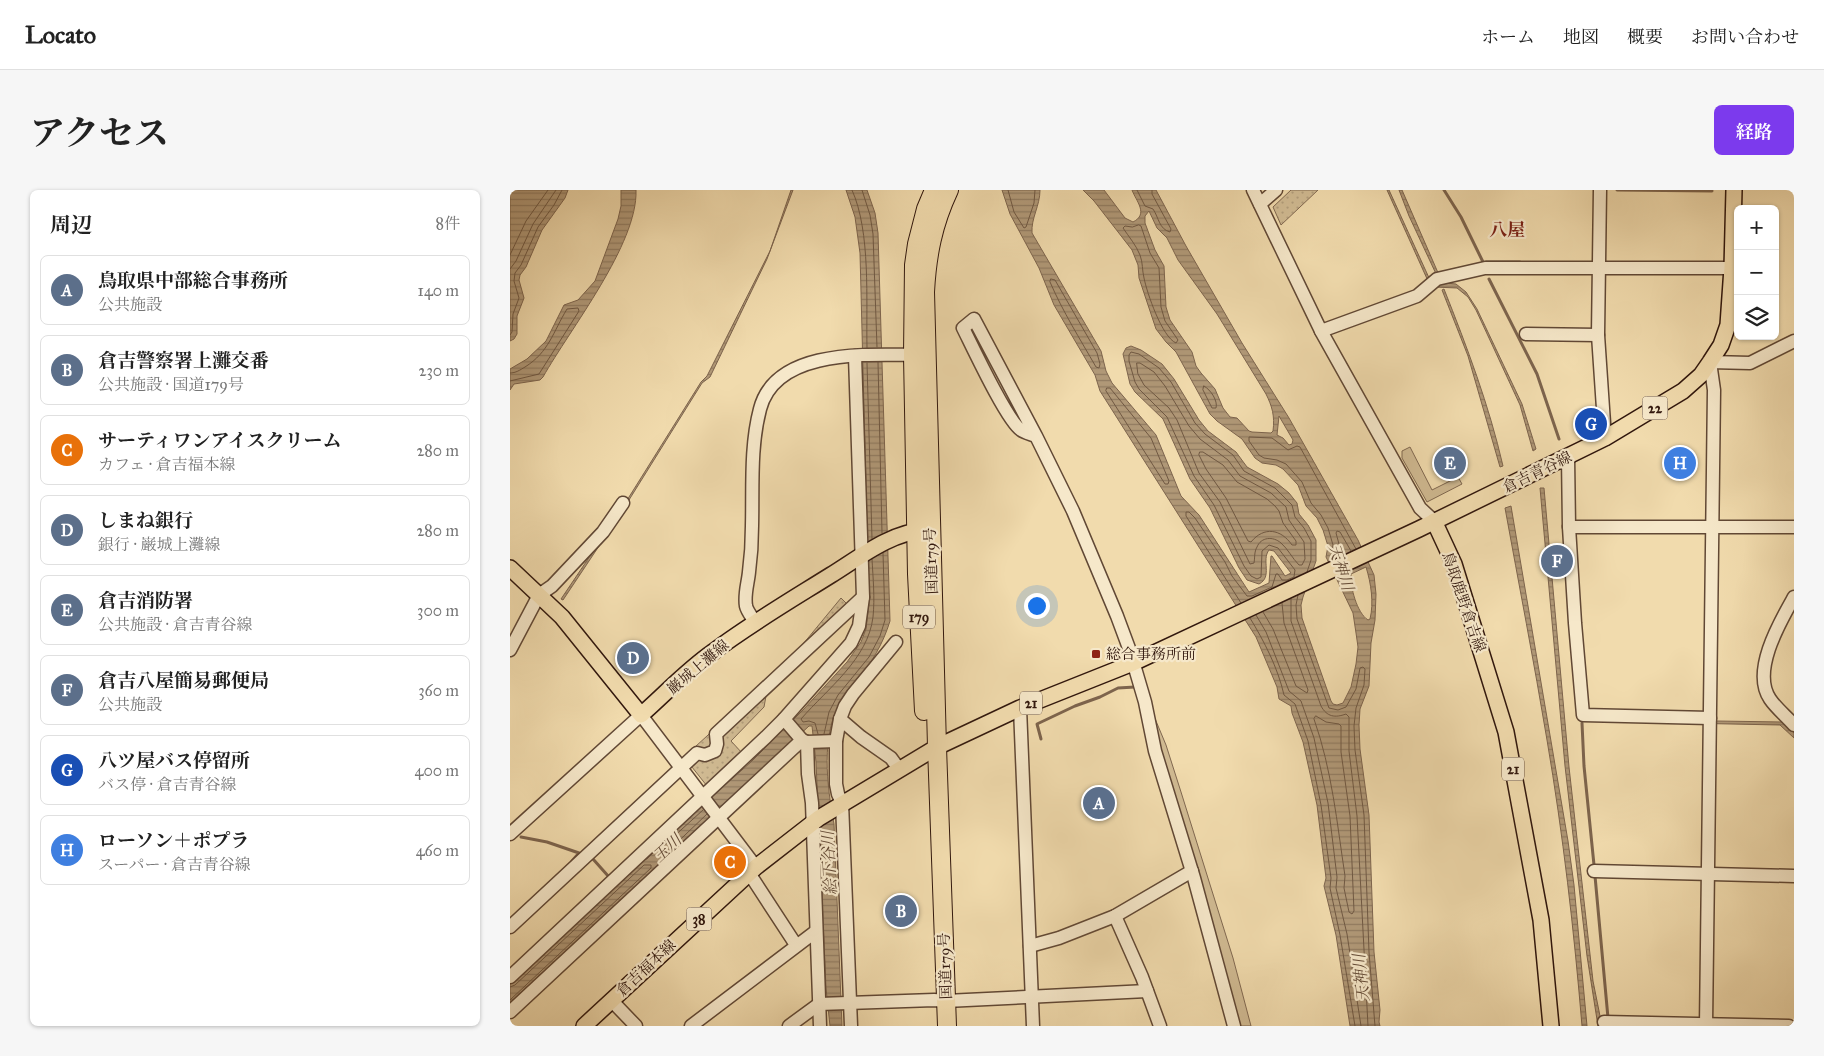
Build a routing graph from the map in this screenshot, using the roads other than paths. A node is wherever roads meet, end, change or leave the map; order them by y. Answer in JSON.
{"nodes":[{"id":1,"x":934,"y":190,"type":"edge"},
{"id":2,"x":949,"y":190,"type":"edge"},
{"id":3,"x":1253,"y":190,"type":"edge"},
{"id":4,"x":1276,"y":190,"type":"edge"},
{"id":5,"x":1600,"y":190,"type":"edge"},
{"id":6,"x":1734,"y":190,"type":"edge"},
{"id":7,"x":1260,"y":204,"type":"junction"},
{"id":8,"x":1599,"y":267,"type":"junction"},
{"id":9,"x":1732,"y":268,"type":"junction"},
{"id":10,"x":1321,"y":330,"type":"junction"},
{"id":11,"x":1526,"y":334,"type":"dead end"},
{"id":12,"x":1598,"y":336,"type":"junction"},
{"id":13,"x":1794,"y":341,"type":"edge"},
{"id":14,"x":912,"y":355,"type":"junction"},
{"id":15,"x":857,"y":356,"type":"junction"},
{"id":16,"x":1710,"y":362,"type":"junction"},
{"id":17,"x":1036,"y":436,"type":"junction"},
{"id":18,"x":1605,"y":438,"type":"junction"},
{"id":19,"x":1568,"y":457,"type":"junction"},
{"id":20,"x":623,"y":503,"type":"dead end"},
{"id":21,"x":1434,"y":522,"type":"junction"},
{"id":22,"x":1569,"y":527,"type":"junction"},
{"id":23,"x":1794,"y":527,"type":"edge"},
{"id":24,"x":1711,"y":528,"type":"junction"},
{"id":25,"x":924,"y":530,"type":"junction"},
{"id":26,"x":863,"y":554,"type":"junction"},
{"id":27,"x":510,"y":568,"type":"edge"},
{"id":28,"x":537,"y":593,"type":"junction"},
{"id":29,"x":863,"y":596,"type":"junction"},
{"id":30,"x":1794,"y":597,"type":"edge"},
{"id":31,"x":755,"y":622,"type":"junction"},
{"id":32,"x":896,"y":642,"type":"dead end"},
{"id":33,"x":510,"y":650,"type":"edge"},
{"id":34,"x":1137,"y":662,"type":"junction"},
{"id":35,"x":1020,"y":708,"type":"junction"},
{"id":36,"x":641,"y":715,"type":"junction"},
{"id":37,"x":1710,"y":718,"type":"junction"},
{"id":38,"x":784,"y":719,"type":"junction"},
{"id":39,"x":840,"y":719,"type":"junction"},
{"id":40,"x":1794,"y":724,"type":"edge"},
{"id":41,"x":804,"y":741,"type":"junction"},
{"id":42,"x":836,"y":741,"type":"junction"},
{"id":43,"x":931,"y":750,"type":"junction"},
{"id":44,"x":680,"y":768,"type":"junction"},
{"id":45,"x":899,"y":769,"type":"junction"},
{"id":46,"x":704,"y":797,"type":"junction"},
{"id":47,"x":840,"y":805,"type":"junction"},
{"id":48,"x":718,"y":815,"type":"junction"},
{"id":49,"x":815,"y":821,"type":"junction"},
{"id":50,"x":510,"y":834,"type":"edge"},
{"id":51,"x":753,"y":870,"type":"junction"},
{"id":52,"x":1192,"y":871,"type":"junction"},
{"id":53,"x":1594,"y":871,"type":"dead end"},
{"id":54,"x":1708,"y":874,"type":"junction"},
{"id":55,"x":1794,"y":876,"type":"edge"},
{"id":56,"x":1115,"y":916,"type":"junction"},
{"id":57,"x":510,"y":927,"type":"edge"},
{"id":58,"x":815,"y":932,"type":"junction"},
{"id":59,"x":796,"y":945,"type":"junction"},
{"id":60,"x":1030,"y":946,"type":"junction"},
{"id":61,"x":510,"y":976,"type":"edge"},
{"id":62,"x":1147,"y":992,"type":"junction"},
{"id":63,"x":1032,"y":997,"type":"junction"},
{"id":64,"x":611,"y":1000,"type":"junction"},
{"id":65,"x":940,"y":1000,"type":"junction"},
{"id":66,"x":846,"y":1002,"type":"junction"},
{"id":67,"x":822,"y":1003,"type":"junction"},
{"id":68,"x":510,"y":1012,"type":"edge"},
{"id":69,"x":1604,"y":1022,"type":"dead end"},
{"id":70,"x":1706,"y":1025,"type":"edge"},
{"id":71,"x":584,"y":1026,"type":"edge"},
{"id":72,"x":636,"y":1026,"type":"edge"},
{"id":73,"x":691,"y":1026,"type":"edge"},
{"id":74,"x":790,"y":1026,"type":"edge"},
{"id":75,"x":820,"y":1026,"type":"edge"},
{"id":76,"x":851,"y":1026,"type":"edge"},
{"id":77,"x":935,"y":1026,"type":"edge"},
{"id":78,"x":947,"y":1026,"type":"edge"},
{"id":79,"x":1034,"y":1026,"type":"edge"},
{"id":80,"x":1160,"y":1026,"type":"edge"},
{"id":81,"x":1234,"y":1026,"type":"edge"},
{"id":82,"x":1551,"y":1026,"type":"edge"},
{"id":83,"x":1789,"y":1026,"type":"edge"}],
"edges":[{"from":1,"to":14,"type":"highway","name":"国道179号","number":"179"},
{"from":2,"to":14,"type":"highway","name":"国道179号","number":"179"},
{"from":3,"to":7,"type":"street"},
{"from":4,"to":7,"type":"street"},
{"from":5,"to":8,"type":"street"},
{"from":6,"to":9,"type":"main road","name":"倉吉青谷線","number":"22"},
{"from":7,"to":10,"type":"street"},
{"from":8,"to":9,"type":"street"},
{"from":8,"to":10,"type":"street"},
{"from":8,"to":12,"type":"street"},
{"from":9,"to":16,"type":"main road","name":"倉吉青谷線","number":"22"},
{"from":10,"to":21,"type":"street"},
{"from":11,"to":12,"type":"street"},
{"from":12,"to":18,"type":"street"},
{"from":13,"to":16,"type":"street"},
{"from":14,"to":15,"type":"street"},
{"from":14,"to":25,"type":"highway","name":"国道179号","number":"179"},
{"from":15,"to":26,"type":"street"},
{"from":15,"to":31,"type":"street"},
{"from":16,"to":18,"type":"main road","name":"倉吉青谷線","number":"22"},
{"from":16,"to":24,"type":"street"},
{"from":17,"to":17,"type":"street"},
{"from":17,"to":34,"type":"street"},
{"from":18,"to":19,"type":"main road","name":"倉吉青谷線","number":"22"},
{"from":19,"to":21,"type":"main road","name":"倉吉青谷線","number":"22"},
{"from":19,"to":22,"type":"street"},
{"from":20,"to":28,"type":"street"},
{"from":21,"to":34,"type":"main road","number":"21"},
{"from":21,"to":82,"type":"main road","name":"鳥取鹿野倉吉線","number":"21"},
{"from":22,"to":24,"type":"street"},
{"from":22,"to":37,"type":"street"},
{"from":23,"to":24,"type":"street"},
{"from":24,"to":37,"type":"street"},
{"from":25,"to":26,"type":"main road","name":"巌城上灘線"},
{"from":25,"to":43,"type":"highway","name":"国道179号","number":"179"},
{"from":26,"to":29,"type":"street"},
{"from":26,"to":31,"type":"main road","name":"巌城上灘線"},
{"from":27,"to":28,"type":"main road"},
{"from":28,"to":33,"type":"street"},
{"from":28,"to":36,"type":"main road"},
{"from":29,"to":38,"type":"street"},
{"from":29,"to":44,"type":"street"},
{"from":30,"to":40,"type":"street"},
{"from":31,"to":36,"type":"main road","name":"巌城上灘線"},
{"from":32,"to":39,"type":"street"},
{"from":34,"to":35,"type":"main road","number":"21"},
{"from":34,"to":52,"type":"street"},
{"from":35,"to":43,"type":"main road","number":"21"},
{"from":35,"to":60,"type":"street"},
{"from":36,"to":44,"type":"street"},
{"from":36,"to":50,"type":"street"},
{"from":37,"to":54,"type":"street"},
{"from":38,"to":41,"type":"street"},
{"from":38,"to":46,"type":"street"},
{"from":39,"to":42,"type":"street"},
{"from":39,"to":45,"type":"street"},
{"from":41,"to":42,"type":"street"},
{"from":41,"to":48,"type":"street"},
{"from":41,"to":49,"type":"street"},
{"from":42,"to":47,"type":"street"},
{"from":43,"to":45,"type":"main road","name":"倉吉福本線","number":"38"},
{"from":43,"to":65,"type":"highway","name":"国道179号","number":"179"},
{"from":44,"to":46,"type":"street"},
{"from":44,"to":57,"type":"street"},
{"from":45,"to":47,"type":"main road","name":"倉吉福本線","number":"38"},
{"from":46,"to":48,"type":"street"},
{"from":46,"to":61,"type":"street"},
{"from":47,"to":49,"type":"main road","name":"倉吉福本線","number":"38"},
{"from":47,"to":66,"type":"street"},
{"from":48,"to":51,"type":"street"},
{"from":48,"to":68,"type":"street"},
{"from":49,"to":51,"type":"main road","name":"倉吉福本線","number":"38"},
{"from":49,"to":58,"type":"street"},
{"from":51,"to":59,"type":"street"},
{"from":51,"to":64,"type":"main road","name":"倉吉福本線","number":"38"},
{"from":52,"to":56,"type":"street"},
{"from":52,"to":81,"type":"street"},
{"from":53,"to":54,"type":"street"},
{"from":54,"to":55,"type":"street"},
{"from":54,"to":70,"type":"street"},
{"from":56,"to":60,"type":"street"},
{"from":56,"to":62,"type":"street"},
{"from":58,"to":59,"type":"street"},
{"from":58,"to":67,"type":"street"},
{"from":59,"to":73,"type":"street"},
{"from":60,"to":63,"type":"street"},
{"from":62,"to":63,"type":"street"},
{"from":62,"to":80,"type":"street"},
{"from":63,"to":65,"type":"street"},
{"from":63,"to":79,"type":"street"},
{"from":64,"to":71,"type":"main road","name":"倉吉福本線","number":"38"},
{"from":64,"to":72,"type":"street"},
{"from":65,"to":66,"type":"street"},
{"from":65,"to":77,"type":"highway","name":"国道179号","number":"179"},
{"from":65,"to":78,"type":"highway","name":"国道179号","number":"179"},
{"from":66,"to":67,"type":"street"},
{"from":66,"to":76,"type":"street"},
{"from":67,"to":74,"type":"street"},
{"from":67,"to":75,"type":"street"},
{"from":69,"to":70,"type":"street"},
{"from":70,"to":83,"type":"street"}]}
